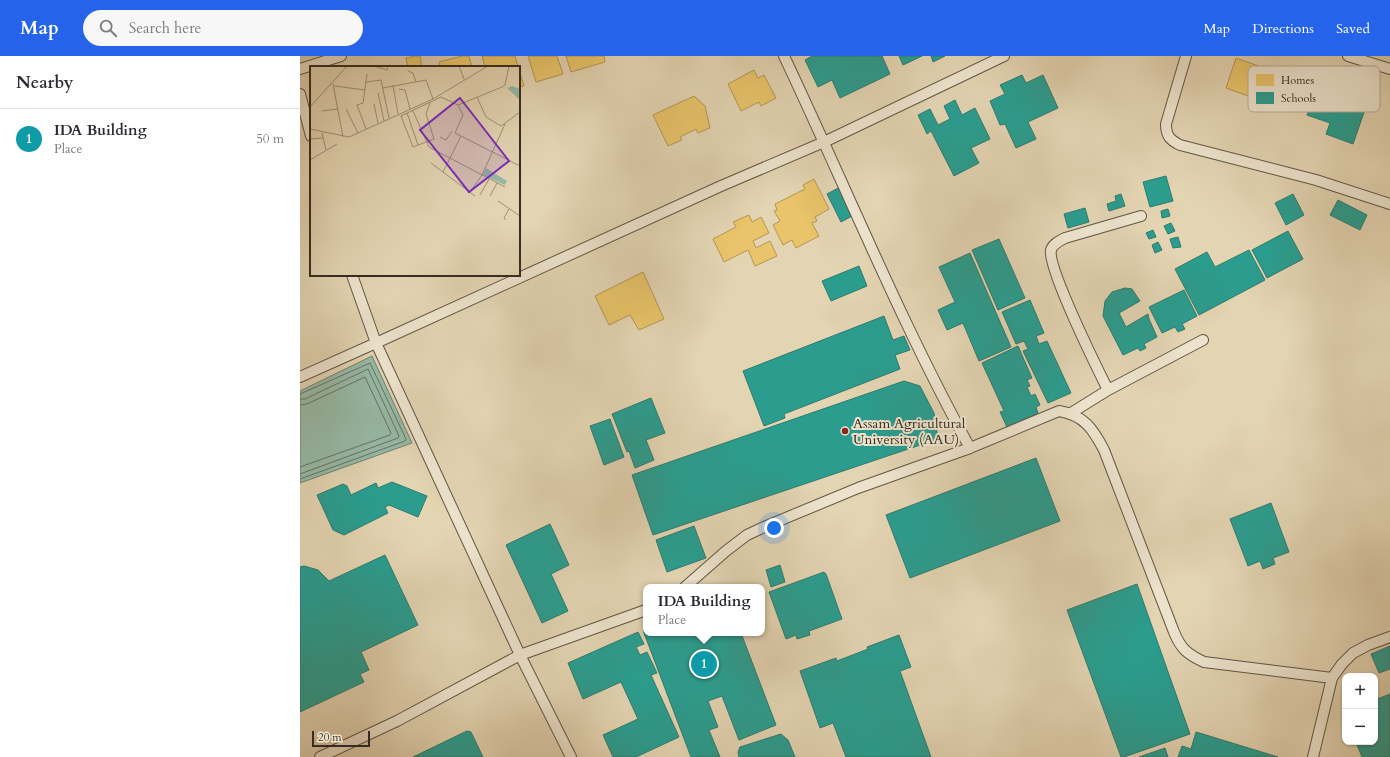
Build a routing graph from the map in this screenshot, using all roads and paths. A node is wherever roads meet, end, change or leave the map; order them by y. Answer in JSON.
{"nodes":[{"id":1,"x":341,"y":56,"type":"edge"},
{"id":2,"x":784,"y":56,"type":"edge"},
{"id":3,"x":1004,"y":56,"type":"edge"},
{"id":4,"x":1186,"y":56,"type":"edge"},
{"id":5,"x":1348,"y":56,"type":"edge"},
{"id":6,"x":300,"y":69,"type":"edge"},
{"id":7,"x":1390,"y":69,"type":"edge"},
{"id":8,"x":300,"y":94,"type":"edge"},
{"id":9,"x":310,"y":132,"type":"edge"},
{"id":10,"x":824,"y":142,"type":"junction"},
{"id":11,"x":1390,"y":204,"type":"edge"},
{"id":12,"x":1141,"y":216,"type":"dead end"},
{"id":13,"x":352,"y":276,"type":"edge"},
{"id":14,"x":1203,"y":340,"type":"dead end"},
{"id":15,"x":376,"y":343,"type":"junction"},
{"id":16,"x":300,"y":377,"type":"edge"},
{"id":17,"x":1108,"y":390,"type":"junction"},
{"id":18,"x":1071,"y":413,"type":"junction"},
{"id":19,"x":970,"y":448,"type":"junction"},
{"id":20,"x":688,"y":584,"type":"edge"},
{"id":21,"x":643,"y":611,"type":"edge"},
{"id":22,"x":1390,"y":637,"type":"edge"},
{"id":23,"x":520,"y":656,"type":"junction"},
{"id":24,"x":1332,"y":678,"type":"junction"},
{"id":25,"x":320,"y":757,"type":"edge"},
{"id":26,"x":571,"y":757,"type":"edge"},
{"id":27,"x":1313,"y":757,"type":"edge"}],
"edges":[{"from":1,"to":6,"type":"lane"},
{"from":2,"to":10,"type":"lane"},
{"from":3,"to":10,"type":"lane"},
{"from":4,"to":11,"type":"lane"},
{"from":5,"to":7,"type":"lane"},
{"from":8,"to":9,"type":"lane"},
{"from":10,"to":15,"type":"lane"},
{"from":10,"to":19,"type":"lane"},
{"from":12,"to":17,"type":"lane"},
{"from":13,"to":15,"type":"lane"},
{"from":14,"to":17,"type":"lane"},
{"from":15,"to":16,"type":"lane"},
{"from":15,"to":23,"type":"lane"},
{"from":17,"to":18,"type":"lane"},
{"from":18,"to":19,"type":"lane"},
{"from":18,"to":24,"type":"lane"},
{"from":19,"to":20,"type":"lane"},
{"from":21,"to":23,"type":"lane"},
{"from":22,"to":24,"type":"lane"},
{"from":23,"to":25,"type":"lane"},
{"from":23,"to":26,"type":"lane"},
{"from":24,"to":27,"type":"lane"}]}
